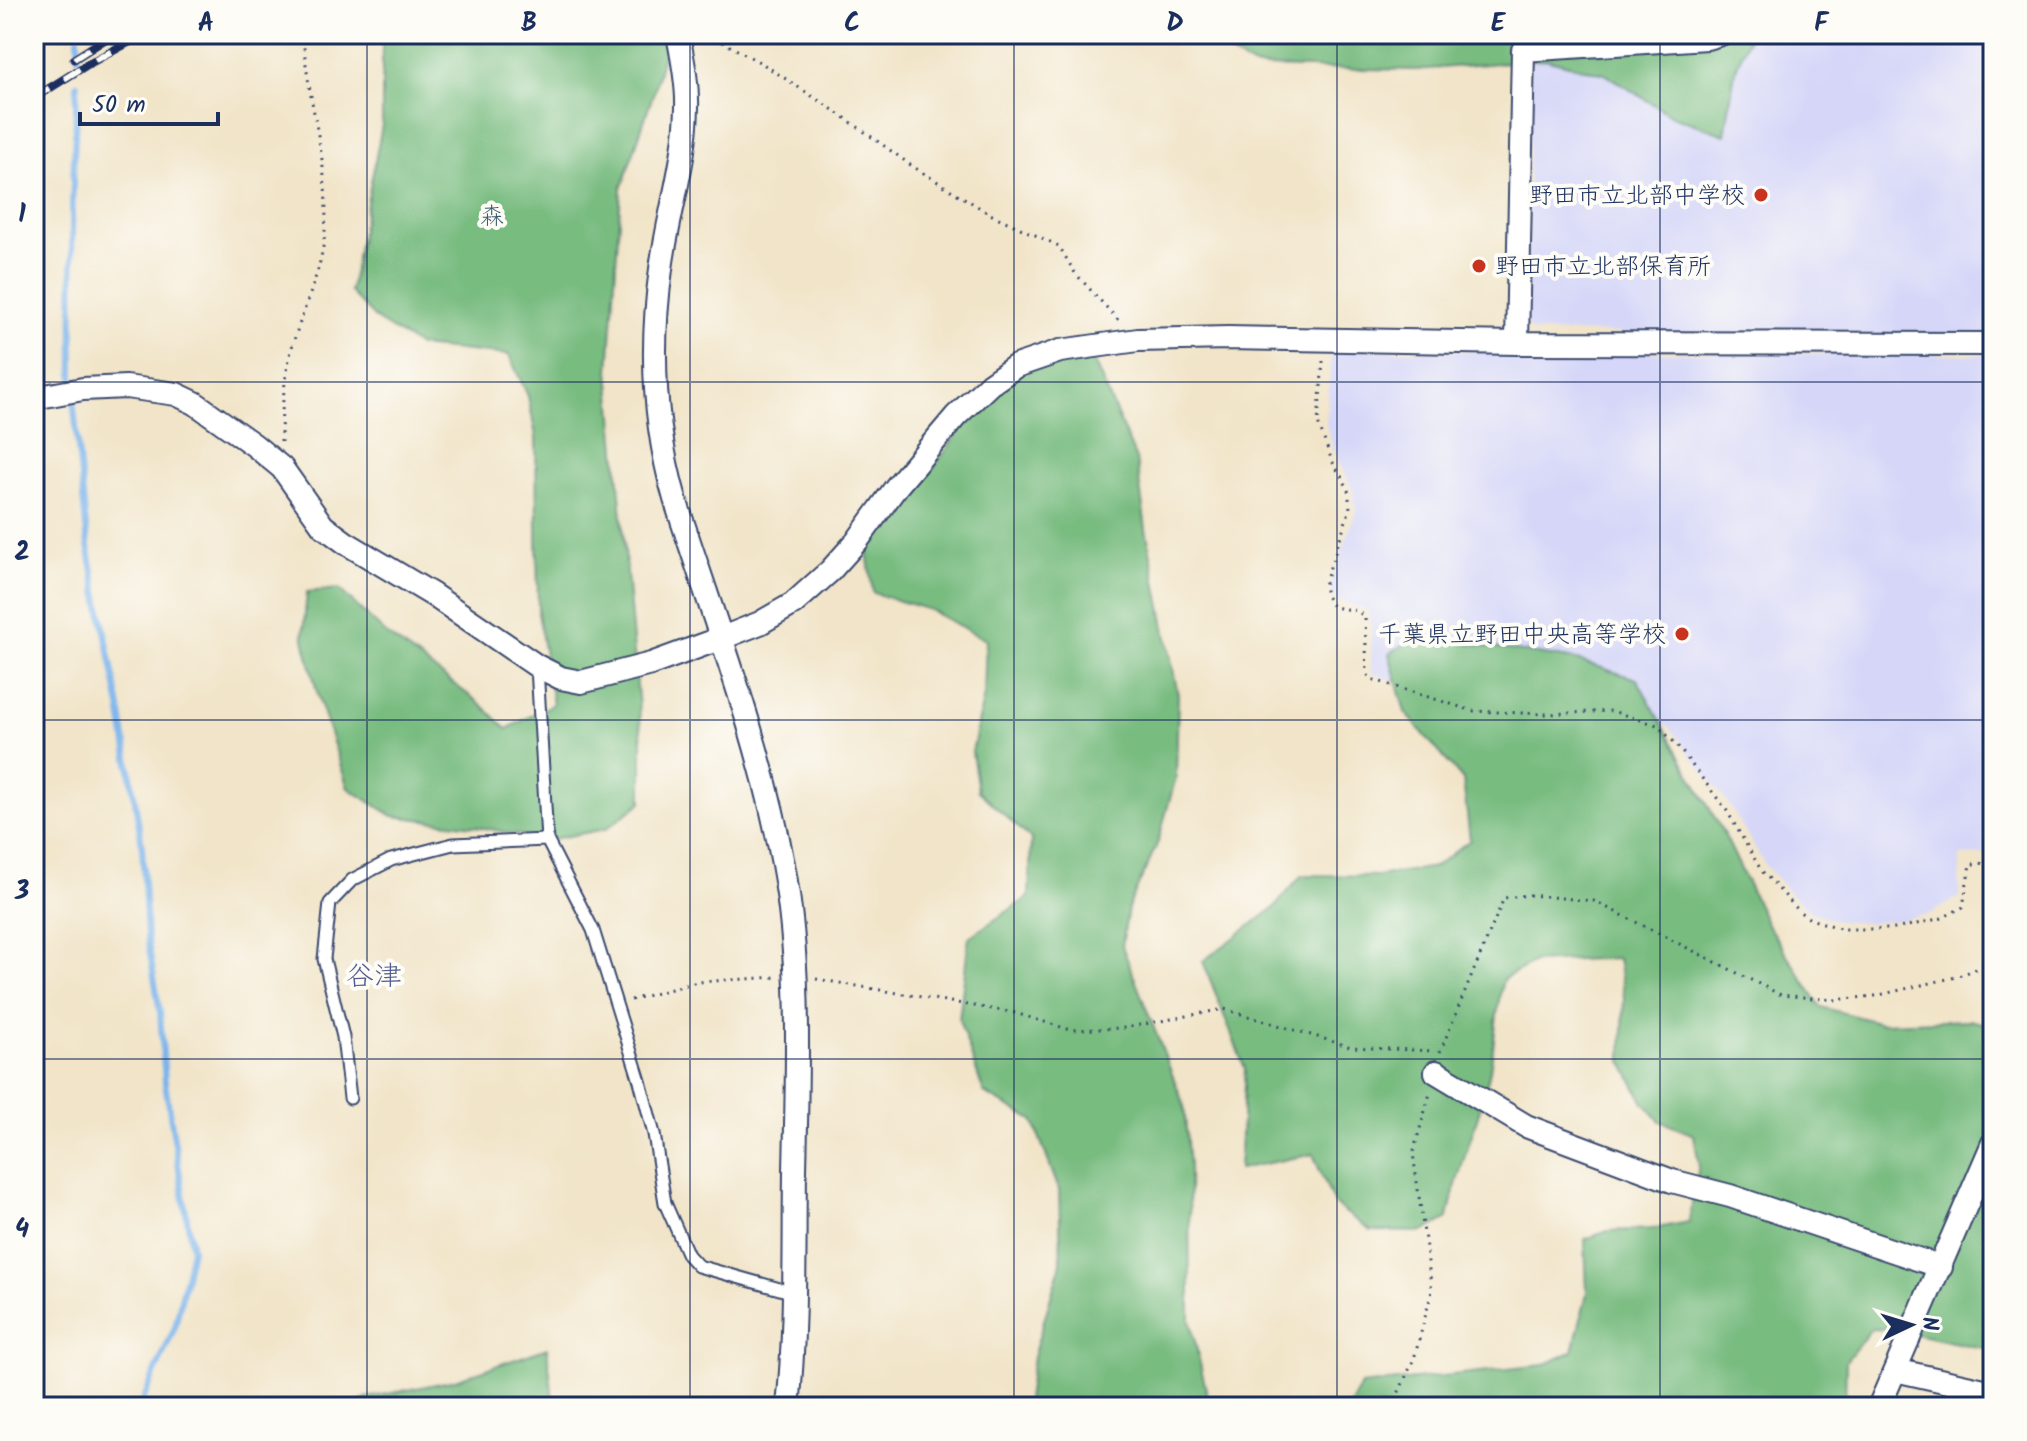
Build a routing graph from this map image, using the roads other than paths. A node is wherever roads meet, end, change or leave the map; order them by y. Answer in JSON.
{"nodes":[{"id":1,"x":678,"y":34,"type":"edge"},
{"id":2,"x":1721,"y":34,"type":"edge"},
{"id":3,"x":1517,"y":343,"type":"junction"},
{"id":4,"x":1993,"y":344,"type":"edge"},
{"id":5,"x":34,"y":398,"type":"edge"},
{"id":6,"x":722,"y":638,"type":"junction"},
{"id":7,"x":537,"y":666,"type":"junction"},
{"id":8,"x":547,"y":840,"type":"junction"},
{"id":9,"x":1438,"y":1062,"type":"road end"},
{"id":10,"x":350,"y":1098,"type":"dead end"},
{"id":11,"x":1993,"y":1143,"type":"edge"},
{"id":12,"x":1941,"y":1267,"type":"junction"},
{"id":13,"x":794,"y":1293,"type":"junction"},
{"id":14,"x":1895,"y":1370,"type":"junction"},
{"id":15,"x":1993,"y":1392,"type":"edge"},
{"id":16,"x":788,"y":1407,"type":"edge"},
{"id":17,"x":1879,"y":1407,"type":"edge"}],
"edges":[{"from":1,"to":6,"type":"street"},
{"from":2,"to":3,"type":"street"},
{"from":3,"to":4,"type":"street"},
{"from":3,"to":6,"type":"street"},
{"from":5,"to":7,"type":"street"},
{"from":6,"to":7,"type":"street"},
{"from":6,"to":13,"type":"street"},
{"from":7,"to":8,"type":"lane"},
{"from":8,"to":10,"type":"lane"},
{"from":8,"to":13,"type":"lane"},
{"from":9,"to":12,"type":"street"},
{"from":11,"to":12,"type":"street"},
{"from":12,"to":14,"type":"street"},
{"from":13,"to":16,"type":"street"},
{"from":14,"to":15,"type":"street"},
{"from":14,"to":17,"type":"street"}]}
